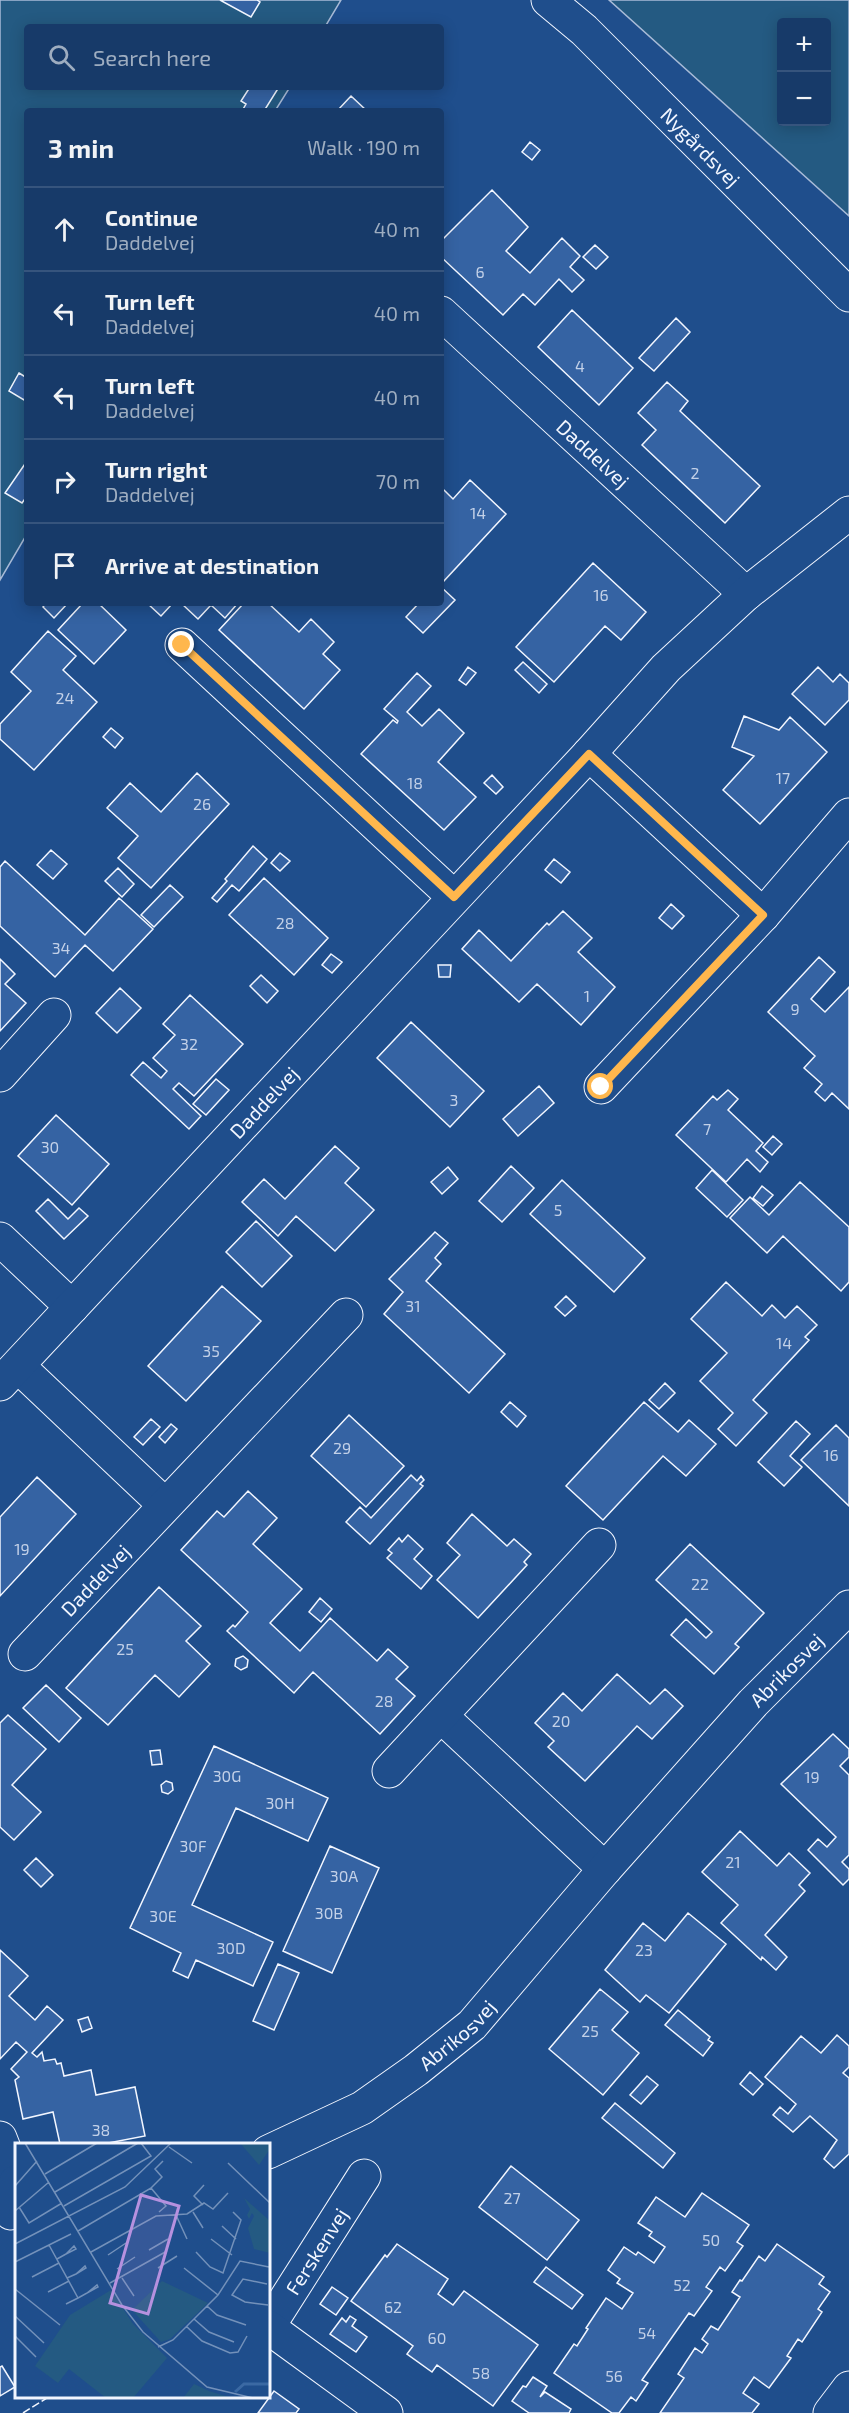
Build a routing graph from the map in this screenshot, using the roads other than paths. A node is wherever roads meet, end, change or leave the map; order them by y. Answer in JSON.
{"nodes":[{"id":1,"x":548,"y":0,"type":"edge"},
{"id":2,"x":849,"y":295,"type":"edge"},
{"id":3,"x":444,"y":316,"type":"edge"},
{"id":4,"x":849,"y":513,"type":"edge"},
{"id":5,"x":746,"y":594,"type":"junction"},
{"id":6,"x":182,"y":645,"type":"dead end"},
{"id":7,"x":589,"y":754,"type":"junction"},
{"id":8,"x":849,"y":815,"type":"edge"},
{"id":9,"x":454,"y":897,"type":"junction"},
{"id":10,"x":763,"y":915,"type":"junction"},
{"id":11,"x":54,"y":1015,"type":"dead end"},
{"id":12,"x":0,"y":1075,"type":"edge"},
{"id":13,"x":601,"y":1087,"type":"dead end"},
{"id":14,"x":0,"y":1239,"type":"edge"},
{"id":15,"x":72,"y":1307,"type":"junction"},
{"id":16,"x":346,"y":1315,"type":"dead end"},
{"id":17,"x":9,"y":1375,"type":"edge"},
{"id":18,"x":165,"y":1505,"type":"junction"},
{"id":19,"x":599,"y":1545,"type":"dead end"},
{"id":20,"x":849,"y":1607,"type":"edge"},
{"id":21,"x":25,"y":1654,"type":"dead end"},
{"id":22,"x":441,"y":1716,"type":"junction"},
{"id":23,"x":389,"y":1771,"type":"dead end"},
{"id":24,"x":605,"y":1869,"type":"junction"},
{"id":25,"x":0,"y":2138,"type":"edge"},
{"id":26,"x":270,"y":2151,"type":"edge"},
{"id":27,"x":364,"y":2176,"type":"dead end"},
{"id":28,"x":12,"y":2201,"type":"edge"},
{"id":29,"x":270,"y":2324,"type":"edge"},
{"id":30,"x":270,"y":2328,"type":"edge"},
{"id":31,"x":849,"y":2388,"type":"edge"},
{"id":32,"x":386,"y":2413,"type":"edge"},
{"id":33,"x":830,"y":2413,"type":"edge"}],
"edges":[{"from":1,"to":2,"type":"street","name":"Nygårdsvej"},
{"from":3,"to":5,"type":"street","name":"Daddelvej"},
{"from":4,"to":5,"type":"street","name":"Daddelvej"},
{"from":5,"to":7,"type":"street","name":"Daddelvej"},
{"from":6,"to":9,"type":"street"},
{"from":7,"to":9,"type":"street","name":"Daddelvej"},
{"from":7,"to":10,"type":"street"},
{"from":8,"to":10,"type":"street"},
{"from":9,"to":15,"type":"street","name":"Daddelvej"},
{"from":10,"to":13,"type":"street"},
{"from":11,"to":12,"type":"street"},
{"from":14,"to":15,"type":"street"},
{"from":15,"to":17,"type":"street","name":"Daddelvej"},
{"from":16,"to":18,"type":"street","name":"Daddelvej"},
{"from":17,"to":18,"type":"street","name":"Daddelvej"},
{"from":18,"to":21,"type":"street","name":"Daddelvej"},
{"from":19,"to":22,"type":"street"},
{"from":20,"to":24,"type":"street","name":"Abrikosvej"},
{"from":22,"to":23,"type":"street"},
{"from":22,"to":24,"type":"street"},
{"from":24,"to":26,"type":"street","name":"Abrikosvej"},
{"from":25,"to":28,"type":"street"},
{"from":27,"to":29,"type":"street","name":"Ferskenvej"},
{"from":30,"to":32,"type":"street","name":"Ferskenvej"},
{"from":31,"to":33,"type":"street"}]}
